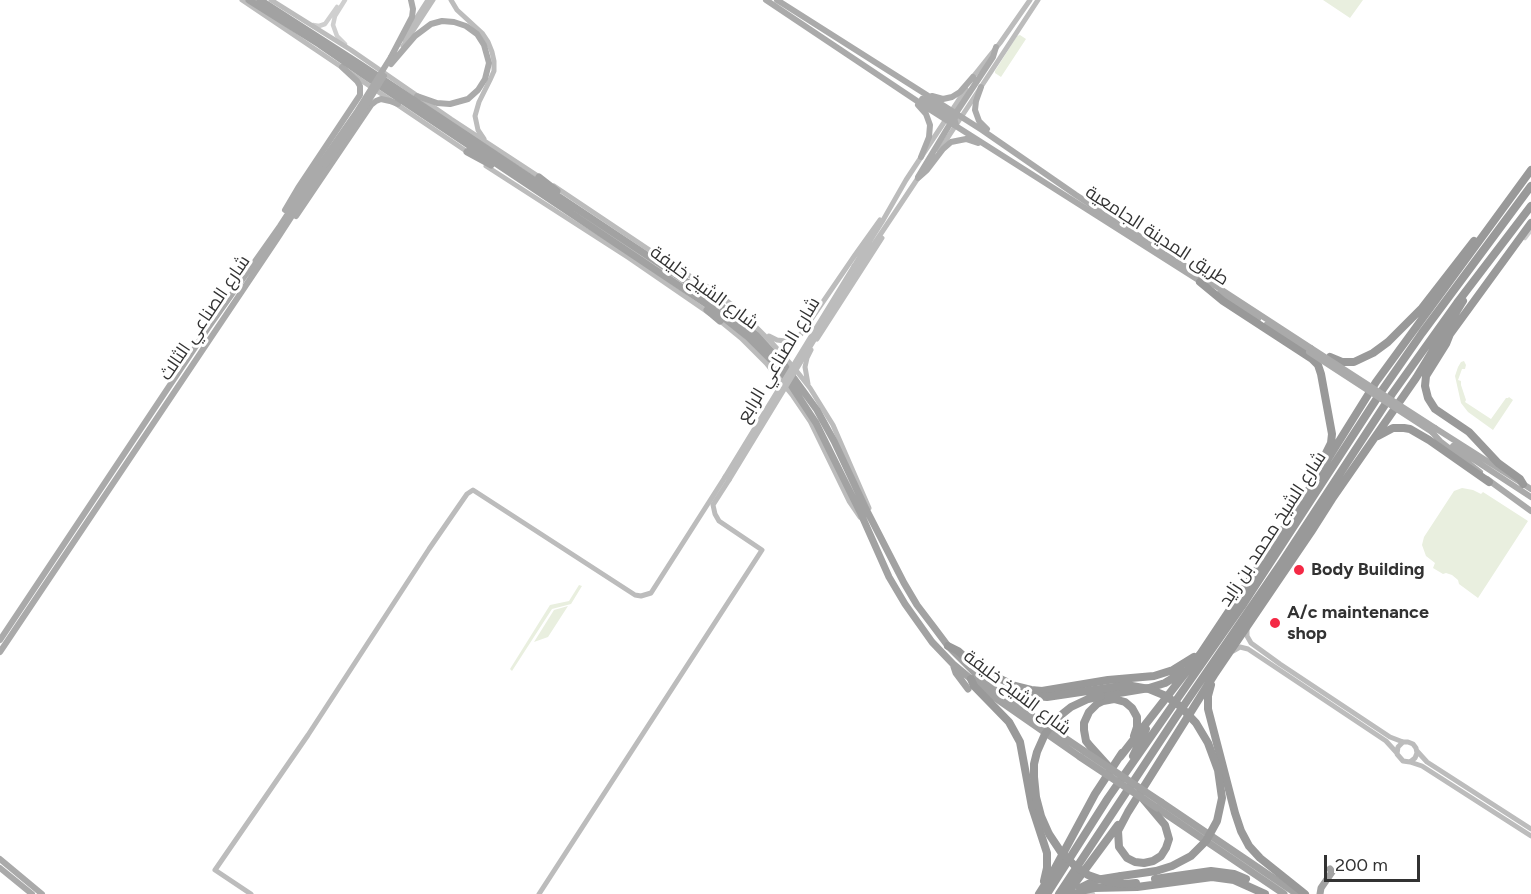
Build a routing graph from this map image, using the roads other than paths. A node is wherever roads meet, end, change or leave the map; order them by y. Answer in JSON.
{"nodes":[{"id":1,"x":242,"y":0,"type":"edge"},
{"id":2,"x":249,"y":0,"type":"edge"},
{"id":3,"x":260,"y":0,"type":"edge"},
{"id":4,"x":271,"y":0,"type":"edge"},
{"id":5,"x":344,"y":0,"type":"edge"},
{"id":6,"x":411,"y":0,"type":"edge"},
{"id":7,"x":429,"y":0,"type":"edge"},
{"id":8,"x":434,"y":0,"type":"edge"},
{"id":9,"x":451,"y":0,"type":"edge"},
{"id":10,"x":766,"y":0,"type":"edge"},
{"id":11,"x":777,"y":0,"type":"edge"},
{"id":12,"x":1030,"y":0,"type":"edge"},
{"id":13,"x":1038,"y":0,"type":"edge"},
{"id":14,"x":310,"y":24,"type":"junction"},
{"id":15,"x":409,"y":34,"type":"junction"},
{"id":16,"x":996,"y":47,"type":"junction"},
{"id":17,"x":351,"y":50,"type":"junction"},
{"id":18,"x":391,"y":60,"type":"junction"},
{"id":19,"x":342,"y":67,"type":"junction"},
{"id":20,"x":973,"y":77,"type":"junction"},
{"id":21,"x":981,"y":87,"type":"junction"},
{"id":22,"x":900,"y":89,"type":"junction"},
{"id":23,"x":922,"y":93,"type":"junction"},
{"id":24,"x":417,"y":96,"type":"junction"},
{"id":25,"x":398,"y":104,"type":"junction"},
{"id":26,"x":954,"y":117,"type":"junction"},
{"id":27,"x":940,"y":128,"type":"junction"},
{"id":28,"x":966,"y":132,"type":"junction"},
{"id":29,"x":991,"y":147,"type":"junction"},
{"id":30,"x":1006,"y":147,"type":"junction"},
{"id":31,"x":499,"y":151,"type":"junction"},
{"id":32,"x":467,"y":152,"type":"junction"},
{"id":33,"x":921,"y":157,"type":"junction"},
{"id":34,"x":1531,"y":170,"type":"edge"},
{"id":35,"x":920,"y":174,"type":"junction"},
{"id":36,"x":539,"y":177,"type":"junction"},
{"id":37,"x":519,"y":179,"type":"junction"},
{"id":38,"x":1531,"y":186,"type":"edge"},
{"id":39,"x":1508,"y":201,"type":"junction"},
{"id":40,"x":1531,"y":206,"type":"edge"},
{"id":41,"x":890,"y":208,"type":"junction"},
{"id":42,"x":582,"y":212,"type":"junction"},
{"id":43,"x":894,"y":214,"type":"junction"},
{"id":44,"x":1531,"y":224,"type":"edge"},
{"id":45,"x":1531,"y":230,"type":"edge"},
{"id":46,"x":274,"y":237,"type":"junction"},
{"id":47,"x":665,"y":260,"type":"junction"},
{"id":48,"x":1504,"y":260,"type":"junction"},
{"id":49,"x":856,"y":267,"type":"junction"},
{"id":50,"x":1479,"y":275,"type":"junction"},
{"id":51,"x":1200,"y":282,"type":"junction"},
{"id":52,"x":675,"y":283,"type":"junction"},
{"id":53,"x":728,"y":311,"type":"junction"},
{"id":54,"x":720,"y":321,"type":"junction"},
{"id":55,"x":757,"y":327,"type":"junction"},
{"id":56,"x":1450,"y":334,"type":"junction"},
{"id":57,"x":1310,"y":350,"type":"junction"},
{"id":58,"x":1416,"y":378,"type":"junction"},
{"id":59,"x":810,"y":388,"type":"junction"},
{"id":60,"x":1433,"y":430,"type":"junction"},
{"id":61,"x":139,"y":432,"type":"junction"},
{"id":62,"x":1374,"y":439,"type":"junction"},
{"id":63,"x":138,"y":446,"type":"junction"},
{"id":64,"x":727,"y":479,"type":"junction"},
{"id":65,"x":1489,"y":482,"type":"junction"},
{"id":66,"x":1523,"y":484,"type":"junction"},
{"id":67,"x":1531,"y":489,"type":"edge"},
{"id":68,"x":1531,"y":497,"type":"edge"},
{"id":69,"x":91,"y":503,"type":"junction"},
{"id":70,"x":1531,"y":511,"type":"edge"},
{"id":71,"x":1320,"y":518,"type":"junction"},
{"id":72,"x":88,"y":519,"type":"junction"},
{"id":73,"x":873,"y":521,"type":"junction"},
{"id":74,"x":864,"y":522,"type":"junction"},
{"id":75,"x":1281,"y":533,"type":"junction"},
{"id":76,"x":863,"y":542,"type":"dead end"},
{"id":77,"x":878,"y":550,"type":"junction"},
{"id":78,"x":1282,"y":562,"type":"junction"},
{"id":79,"x":1249,"y":623,"type":"junction"},
{"id":80,"x":0,"y":640,"type":"edge"},
{"id":81,"x":948,"y":646,"type":"junction"},
{"id":82,"x":0,"y":652,"type":"edge"},
{"id":83,"x":1201,"y":653,"type":"junction"},
{"id":84,"x":1227,"y":656,"type":"junction"},
{"id":85,"x":1264,"y":659,"type":"junction"},
{"id":86,"x":953,"y":664,"type":"junction"},
{"id":87,"x":1280,"y":664,"type":"junction"},
{"id":88,"x":1192,"y":665,"type":"junction"},
{"id":89,"x":976,"y":667,"type":"junction"},
{"id":90,"x":1167,"y":672,"type":"junction"},
{"id":91,"x":1140,"y":673,"type":"dead end"},
{"id":92,"x":1214,"y":675,"type":"junction"},
{"id":93,"x":971,"y":680,"type":"junction"},
{"id":94,"x":968,"y":689,"type":"dead end"},
{"id":95,"x":1161,"y":705,"type":"junction"},
{"id":96,"x":1403,"y":742,"type":"junction"},
{"id":97,"x":1417,"y":751,"type":"junction"},
{"id":98,"x":1397,"y":752,"type":"junction"},
{"id":99,"x":1082,"y":754,"type":"junction"},
{"id":100,"x":1120,"y":757,"type":"junction"},
{"id":101,"x":1410,"y":762,"type":"junction"},
{"id":102,"x":1110,"y":768,"type":"junction"},
{"id":103,"x":1126,"y":772,"type":"junction"},
{"id":104,"x":1143,"y":799,"type":"joint"},
{"id":105,"x":1157,"y":807,"type":"junction"},
{"id":106,"x":1491,"y":810,"type":"junction"},
{"id":107,"x":1128,"y":812,"type":"junction"},
{"id":108,"x":1508,"y":814,"type":"junction"},
{"id":109,"x":1531,"y":829,"type":"edge"},
{"id":110,"x":1531,"y":836,"type":"edge"},
{"id":111,"x":1,"y":862,"type":"edge"},
{"id":112,"x":1330,"y":869,"type":"dead end"},
{"id":113,"x":1190,"y":879,"type":"junction"},
{"id":114,"x":1042,"y":893,"type":"edge"},
{"id":115,"x":32,"y":894,"type":"edge"},
{"id":116,"x":42,"y":894,"type":"edge"},
{"id":117,"x":251,"y":894,"type":"edge"},
{"id":118,"x":539,"y":894,"type":"edge"},
{"id":119,"x":1059,"y":894,"type":"edge"},
{"id":120,"x":1067,"y":894,"type":"edge"},
{"id":121,"x":1074,"y":894,"type":"edge"},
{"id":122,"x":1258,"y":894,"type":"edge"},
{"id":123,"x":1265,"y":894,"type":"edge"},
{"id":124,"x":1272,"y":894,"type":"edge"},
{"id":125,"x":1284,"y":894,"type":"edge"},
{"id":126,"x":1298,"y":894,"type":"edge"},
{"id":127,"x":1305,"y":894,"type":"edge"},
{"id":128,"x":1320,"y":894,"type":"edge"}],
"edges":[{"from":1,"to":19,"type":"main road"},
{"from":2,"to":37,"type":"highway","name":"شارع الشيخ خليفة"},
{"from":3,"to":42,"type":"highway","name":"شارع الشيخ خليفة"},
{"from":4,"to":14,"type":"main road"},
{"from":5,"to":14,"type":"street"},
{"from":5,"to":17,"type":"street"},
{"from":6,"to":15,"type":"main road"},
{"from":7,"to":15,"type":"main road"},
{"from":8,"to":15,"type":"main road"},
{"from":9,"to":31,"type":"main road"},
{"from":10,"to":22,"type":"main road"},
{"from":11,"to":23,"type":"main road","name":"طريق المدينة الجامعية"},
{"from":12,"to":16,"type":"main road"},
{"from":13,"to":21,"type":"main road"},
{"from":14,"to":17,"type":"main road"},
{"from":15,"to":18,"type":"main road"},
{"from":15,"to":18,"type":"main road"},
{"from":15,"to":24,"type":"main road"},
{"from":16,"to":20,"type":"main road"},
{"from":16,"to":26,"type":"main road"},
{"from":17,"to":24,"type":"main road"},
{"from":18,"to":46,"type":"main road","name":"شارع الصناعي الثالث","bridge":true},
{"from":19,"to":25,"type":"main road"},
{"from":19,"to":46,"type":"main road"},
{"from":20,"to":23,"type":"main road"},
{"from":20,"to":26,"type":"main road"},
{"from":21,"to":26,"type":"main road"},
{"from":21,"to":30,"type":"main road"},
{"from":22,"to":26,"type":"main road"},
{"from":22,"to":33,"type":"main road"},
{"from":23,"to":26,"type":"main road","name":"طريق المدينة الجامعية"},
{"from":24,"to":31,"type":"main road"},
{"from":25,"to":32,"type":"main road"},
{"from":25,"to":46,"type":"main road"},
{"from":26,"to":27,"type":"main road","name":"شارع الصناعي الرابع"},
{"from":26,"to":28,"type":"main road","name":"طريق المدينة الجامعية"},
{"from":26,"to":30,"type":"main road","name":"طريق المدينة الجامعية"},
{"from":26,"to":35,"type":"main road"},
{"from":26,"to":35,"type":"main road","name":"شارع الصناعي الرابع"},
{"from":27,"to":33,"type":"main road","name":"شارع الصناعي الرابع"},
{"from":27,"to":35,"type":"main road"},
{"from":28,"to":29,"type":"main road","name":"طريق المدينة الجامعية"},
{"from":28,"to":30,"type":"main road"},
{"from":29,"to":35,"type":"main road"},
{"from":29,"to":51,"type":"main road","name":"طريق المدينة الجامعية"},
{"from":30,"to":57,"type":"main road","name":"طريق المدينة الجامعية"},
{"from":31,"to":36,"type":"main road"},
{"from":32,"to":37,"type":"highway"},
{"from":32,"to":54,"type":"main road"},
{"from":33,"to":41,"type":"main road","name":"شارع الصناعي الرابع"},
{"from":34,"to":39,"type":"highway"},
{"from":35,"to":43,"type":"main road","name":"شارع الصناعي الرابع"},
{"from":36,"to":42,"type":"highway"},
{"from":36,"to":47,"type":"main road"},
{"from":37,"to":52,"type":"highway","name":"شارع الشيخ خليفة"},
{"from":38,"to":103,"type":"highway","name":"شارع الشيخ محمد بن زايد"},
{"from":39,"to":57,"type":"highway"},
{"from":39,"to":75,"type":"highway"},
{"from":40,"to":50,"type":"highway","name":"شارع الشيخ محمد بن زايد"},
{"from":41,"to":49,"type":"main road","name":"شارع الصناعي الرابع"},
{"from":41,"to":55,"type":"main road"},
{"from":42,"to":53,"type":"highway","name":"شارع الشيخ خليفة"},
{"from":43,"to":49,"type":"main road","name":"شارع الصناعي الرابع"},
{"from":43,"to":59,"type":"main road"},
{"from":44,"to":48,"type":"highway"},
{"from":45,"to":48,"type":"street"},
{"from":46,"to":61,"type":"main road","name":"شارع الصناعي الثالث"},
{"from":46,"to":63,"type":"main road","name":"شارع الصناعي الثالث"},
{"from":47,"to":53,"type":"highway"},
{"from":47,"to":55,"type":"main road"},
{"from":48,"to":56,"type":"highway"},
{"from":49,"to":64,"type":"main road","name":"شارع الصناعي الرابع","bridge":true},
{"from":50,"to":58,"type":"highway"},
{"from":50,"to":78,"type":"highway","name":"شارع الشيخ محمد بن زايد"},
{"from":51,"to":57,"type":"main road","name":"طريق المدينة الجامعية"},
{"from":51,"to":75,"type":"highway"},
{"from":52,"to":54,"type":"highway"},
{"from":52,"to":74,"type":"highway","name":"شارع الشيخ خليفة"},
{"from":53,"to":73,"type":"highway","name":"شارع الشيخ خليفة"},
{"from":54,"to":74,"type":"main road"},
{"from":55,"to":59,"type":"main road"},
{"from":56,"to":58,"type":"highway"},
{"from":56,"to":66,"type":"highway"},
{"from":57,"to":60,"type":"main road","name":"طريق المدينة الجامعية","bridge":true},
{"from":58,"to":62,"type":"highway"},
{"from":59,"to":73,"type":"main road"},
{"from":60,"to":65,"type":"main road"},
{"from":60,"to":66,"type":"main road","name":"طريق المدينة الجامعية"},
{"from":60,"to":68,"type":"main road","name":"طريق المدينة الجامعية"},
{"from":61,"to":63,"type":"main road"},
{"from":61,"to":69,"type":"main road","name":"شارع الصناعي الثالث"},
{"from":62,"to":65,"type":"highway"},
{"from":62,"to":71,"type":"highway"},
{"from":63,"to":72,"type":"main road","name":"شارع الصناعي الثالث"},
{"from":64,"to":117,"type":"main road","name":"شارع الصناعي الرابع"},
{"from":64,"to":118,"type":"main road","name":"شارع الصناعي الرابع"},
{"from":65,"to":70,"type":"main road"},
{"from":66,"to":67,"type":"main road","name":"طريق المدينة الجامعية"},
{"from":69,"to":72,"type":"main road"},
{"from":69,"to":80,"type":"main road","name":"شارع الصناعي الثالث"},
{"from":71,"to":78,"type":"highway"},
{"from":71,"to":79,"type":"highway"},
{"from":72,"to":82,"type":"main road","name":"شارع الصناعي الثالث"},
{"from":73,"to":81,"type":"highway","name":"شارع الشيخ خليفة"},
{"from":74,"to":77,"type":"highway","name":"شارع الشيخ خليفة"},
{"from":75,"to":83,"type":"highway"},
{"from":76,"to":77,"type":"highway"},
{"from":77,"to":86,"type":"highway","name":"شارع الشيخ خليفة"},
{"from":78,"to":119,"type":"highway","name":"شارع الشيخ محمد بن زايد"},
{"from":79,"to":84,"type":"highway"},
{"from":79,"to":87,"type":"main road"},
{"from":81,"to":89,"type":"highway"},
{"from":81,"to":99,"type":"highway","name":"شارع الشيخ خليفة"},
{"from":83,"to":88,"type":"highway"},
{"from":83,"to":90,"type":"highway"},
{"from":84,"to":85,"type":"main road"},
{"from":84,"to":92,"type":"highway"},
{"from":85,"to":87,"type":"main road"},
{"from":85,"to":98,"type":"main road"},
{"from":86,"to":93,"type":"highway","name":"شارع الشيخ خليفة"},
{"from":86,"to":94,"type":"highway"},
{"from":87,"to":96,"type":"main road"},
{"from":88,"to":95,"type":"highway"},
{"from":88,"to":124,"type":"highway","bridge":true},
{"from":89,"to":90,"type":"highway"},
{"from":89,"to":121,"type":"highway","bridge":true},
{"from":90,"to":91,"type":"highway"},
{"from":92,"to":107,"type":"highway"},
{"from":92,"to":127,"type":"highway"},
{"from":93,"to":99,"type":"highway","name":"شارع الشيخ خليفة"},
{"from":93,"to":114,"type":"highway"},
{"from":95,"to":100,"type":"highway"},
{"from":95,"to":103,"type":"highway"},
{"from":96,"to":97,"type":"main road"},
{"from":96,"to":98,"type":"main road"},
{"from":97,"to":101,"type":"main road"},
{"from":97,"to":108,"type":"main road"},
{"from":98,"to":101,"type":"main road"},
{"from":99,"to":102,"type":"highway","bridge":true},
{"from":99,"to":104,"type":"highway","bridge":true},
{"from":100,"to":102,"type":"highway","bridge":true},
{"from":100,"to":114,"type":"highway"},
{"from":101,"to":106,"type":"main road"},
{"from":102,"to":105,"type":"highway","bridge":true},
{"from":103,"to":114,"type":"highway","name":"شارع الشيخ محمد بن زايد"},
{"from":104,"to":105,"type":"highway","bridge":true},
{"from":105,"to":107,"type":"highway"},
{"from":105,"to":125,"type":"highway"},
{"from":105,"to":126,"type":"highway"},
{"from":106,"to":108,"type":"main road"},
{"from":106,"to":110,"type":"main road"},
{"from":107,"to":120,"type":"highway"},
{"from":108,"to":109,"type":"main road"},
{"from":111,"to":115,"type":"main road"},
{"from":111,"to":116,"type":"main road"},
{"from":112,"to":128,"type":"highway"},
{"from":113,"to":121,"type":"highway"},
{"from":113,"to":122,"type":"highway"},
{"from":113,"to":123,"type":"highway"}]}
